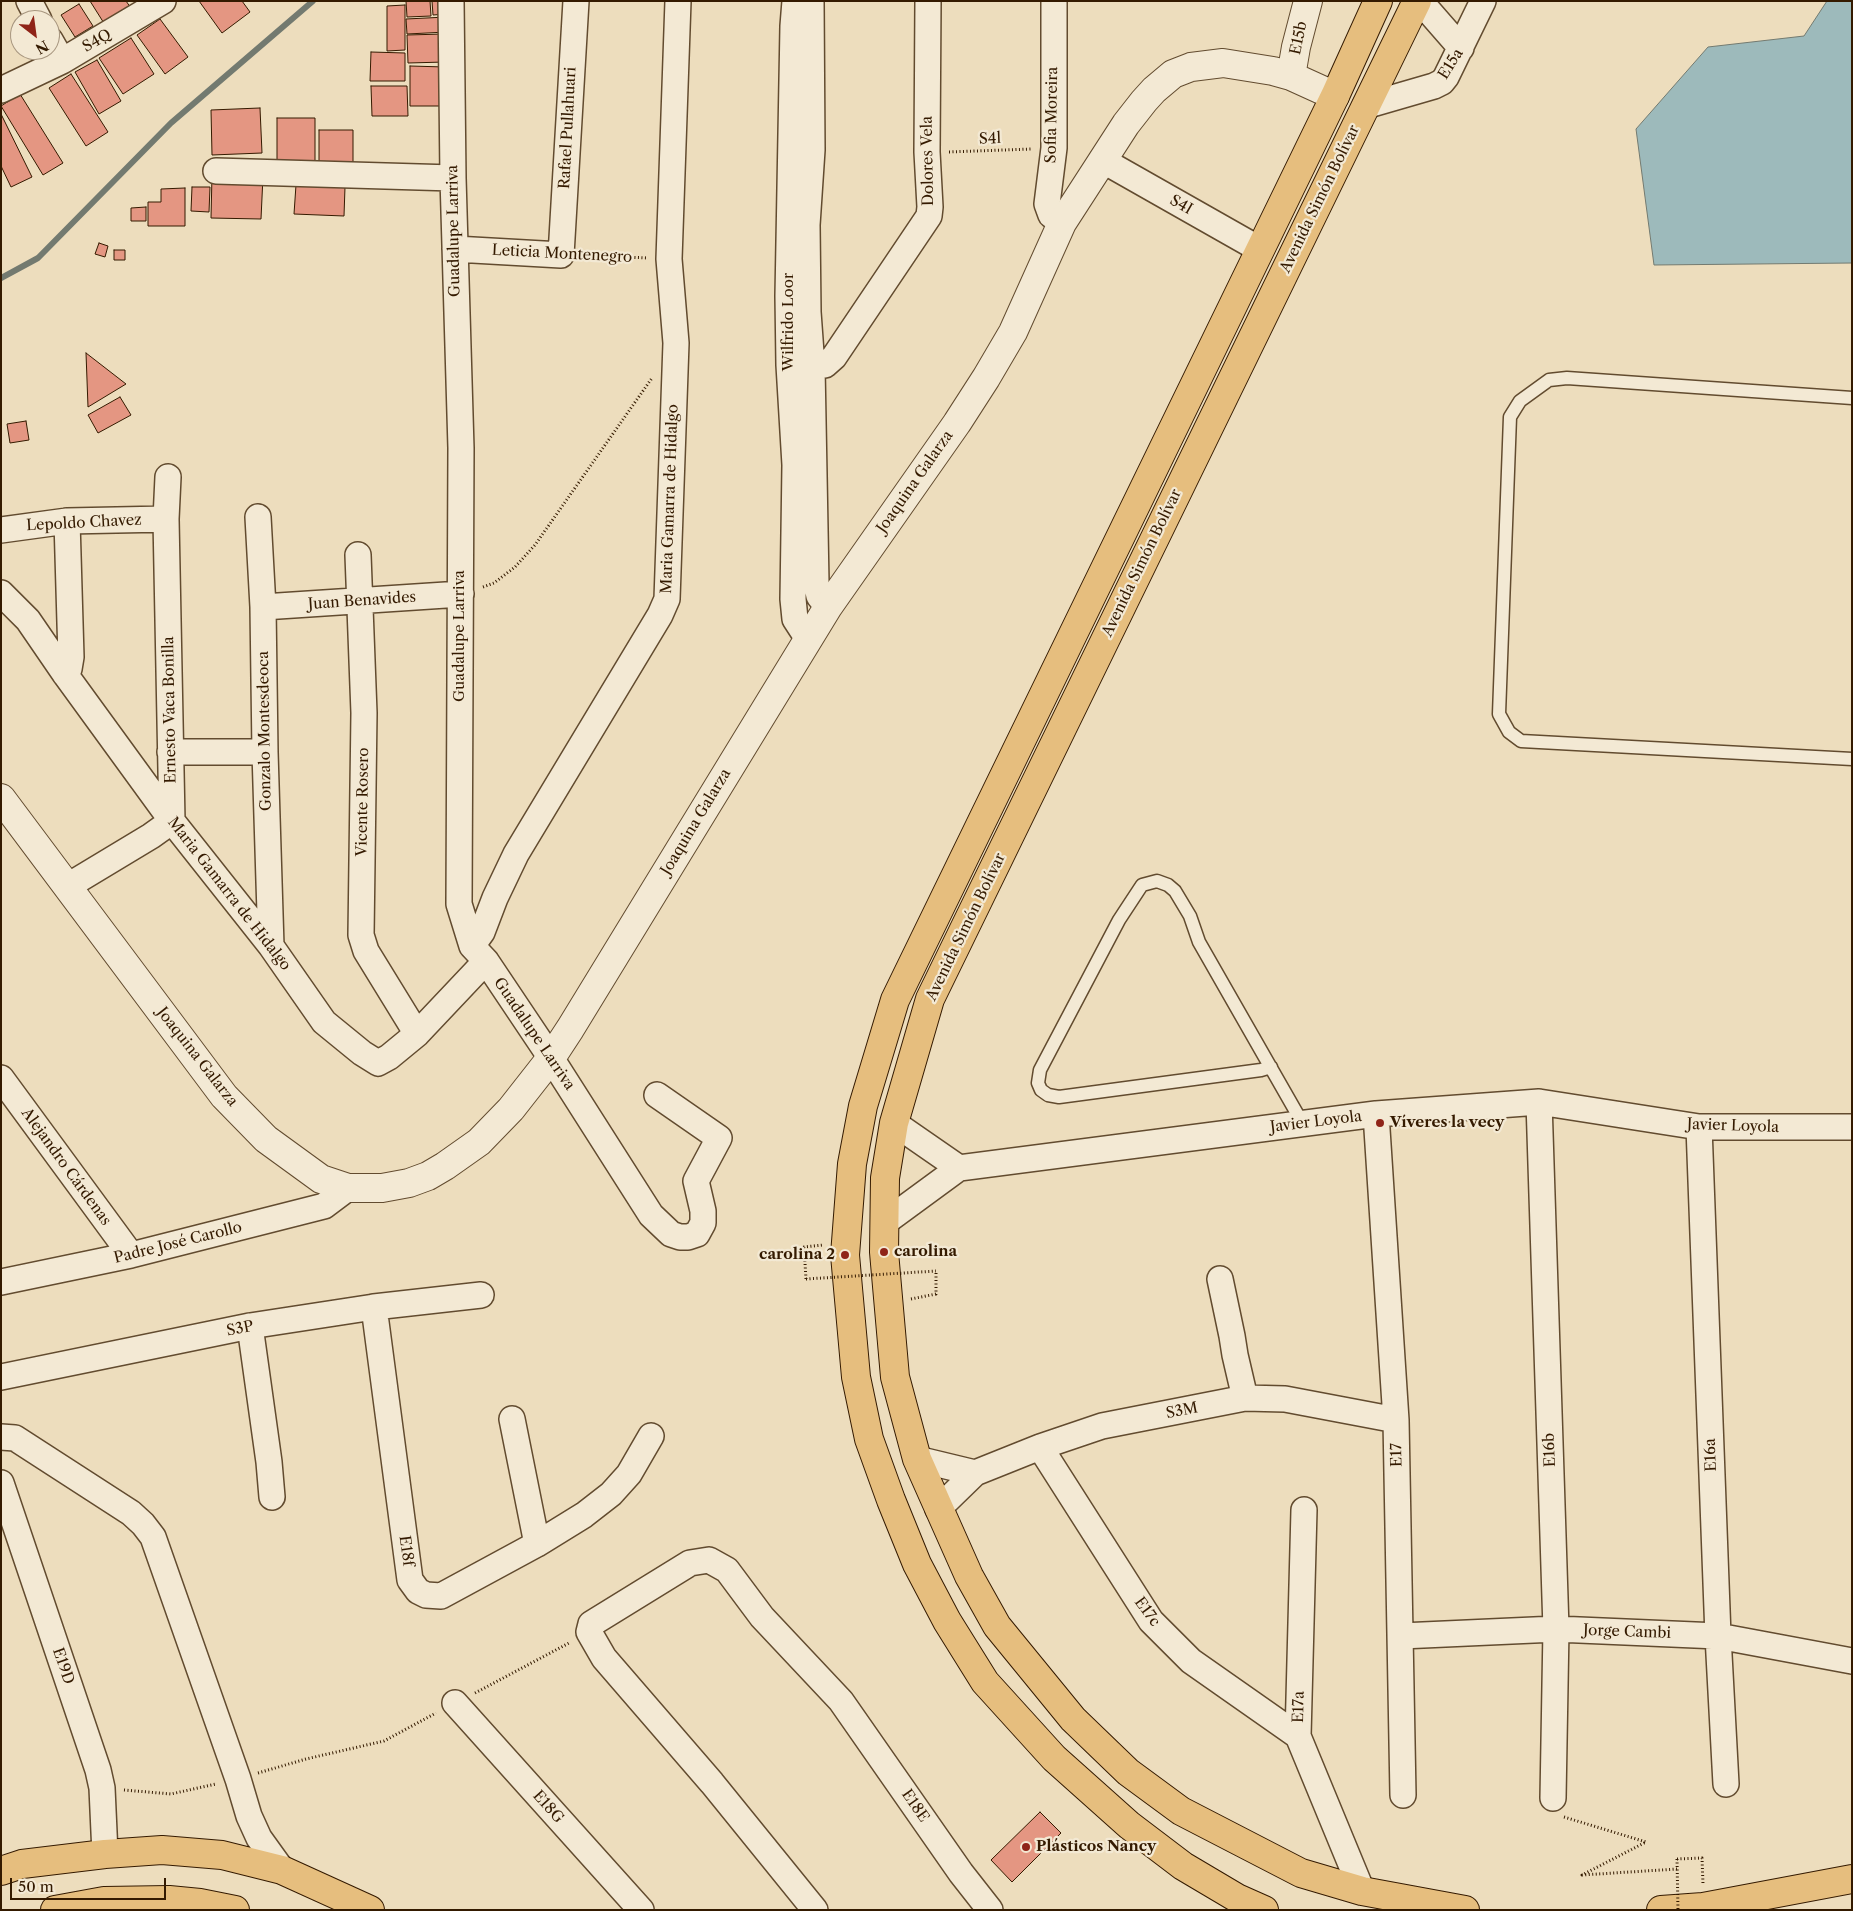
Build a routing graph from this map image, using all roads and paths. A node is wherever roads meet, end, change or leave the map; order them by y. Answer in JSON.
{"nodes":[{"id":1,"x":164,"y":1,"type":"edge"},
{"id":2,"x":451,"y":1,"type":"edge"},
{"id":3,"x":576,"y":1,"type":"edge"},
{"id":4,"x":678,"y":1,"type":"edge"},
{"id":5,"x":795,"y":1,"type":"edge"},
{"id":6,"x":811,"y":1,"type":"edge"},
{"id":7,"x":928,"y":1,"type":"edge"},
{"id":8,"x":1054,"y":1,"type":"edge"},
{"id":9,"x":1308,"y":1,"type":"edge"},
{"id":10,"x":1378,"y":1,"type":"edge"},
{"id":11,"x":1419,"y":1,"type":"edge"},
{"id":12,"x":1483,"y":1,"type":"edge"},
{"id":13,"x":60,"y":48,"type":"edge"},
{"id":14,"x":1461,"y":48,"type":"junction"},
{"id":15,"x":42,"y":60,"type":"edge"},
{"id":16,"x":1291,"y":76,"type":"junction"},
{"id":17,"x":1,"y":90,"type":"edge"},
{"id":18,"x":1335,"y":96,"type":"junction"},
{"id":19,"x":1365,"y":106,"type":"junction"},
{"id":20,"x":1054,"y":148,"type":"junction"},
{"id":21,"x":927,"y":152,"type":"junction"},
{"id":22,"x":1102,"y":160,"type":"junction"},
{"id":23,"x":216,"y":171,"type":"dead end"},
{"id":24,"x":453,"y":178,"type":"junction"},
{"id":25,"x":1062,"y":223,"type":"junction"},
{"id":26,"x":455,"y":248,"type":"junction"},
{"id":27,"x":1259,"y":249,"type":"junction"},
{"id":28,"x":561,"y":255,"type":"junction"},
{"id":29,"x":669,"y":259,"type":"junction"},
{"id":30,"x":812,"y":368,"type":"junction"},
{"id":31,"x":654,"y":375,"type":"dead end"},
{"id":32,"x":1852,"y":398,"type":"edge"},
{"id":33,"x":168,"y":477,"type":"dead end"},
{"id":34,"x":258,"y":517,"type":"dead end"},
{"id":35,"x":166,"y":519,"type":"junction"},
{"id":36,"x":67,"y":521,"type":"junction"},
{"id":37,"x":1,"y":530,"type":"edge"},
{"id":38,"x":358,"y":555,"type":"dead end"},
{"id":39,"x":1,"y":593,"type":"edge"},
{"id":40,"x":461,"y":594,"type":"junction"},
{"id":41,"x":359,"y":602,"type":"junction"},
{"id":42,"x":828,"y":606,"type":"junction"},
{"id":43,"x":263,"y":607,"type":"junction"},
{"id":44,"x":808,"y":639,"type":"junction"},
{"id":45,"x":65,"y":674,"type":"junction"},
{"id":46,"x":170,"y":752,"type":"junction"},
{"id":47,"x":265,"y":752,"type":"junction"},
{"id":48,"x":1852,"y":759,"type":"edge"},
{"id":49,"x":1,"y":798,"type":"edge"},
{"id":50,"x":172,"y":821,"type":"junction"},
{"id":51,"x":68,"y":886,"type":"junction"},
{"id":52,"x":271,"y":946,"type":"junction"},
{"id":53,"x":479,"y":954,"type":"junction"},
{"id":54,"x":417,"y":1034,"type":"junction"},
{"id":55,"x":551,"y":1058,"type":"junction"},
{"id":56,"x":1271,"y":1067,"type":"junction"},
{"id":57,"x":1,"y":1078,"type":"edge"},
{"id":58,"x":657,"y":1095,"type":"dead end"},
{"id":59,"x":1539,"y":1102,"type":"junction"},
{"id":60,"x":1376,"y":1114,"type":"junction"},
{"id":61,"x":894,"y":1123,"type":"junction"},
{"id":62,"x":1303,"y":1124,"type":"junction"},
{"id":63,"x":1699,"y":1127,"type":"junction"},
{"id":64,"x":1852,"y":1127,"type":"edge"},
{"id":65,"x":959,"y":1168,"type":"junction"},
{"id":66,"x":348,"y":1188,"type":"junction"},
{"id":67,"x":884,"y":1223,"type":"junction"},
{"id":68,"x":804,"y":1247,"type":"dead end"},
{"id":69,"x":131,"y":1255,"type":"junction"},
{"id":70,"x":1220,"y":1279,"type":"dead end"},
{"id":71,"x":1,"y":1282,"type":"edge"},
{"id":72,"x":936,"y":1294,"type":"dead end"},
{"id":73,"x":481,"y":1295,"type":"dead end"},
{"id":74,"x":374,"y":1307,"type":"junction"},
{"id":75,"x":250,"y":1326,"type":"junction"},
{"id":76,"x":1,"y":1377,"type":"edge"},
{"id":77,"x":1245,"y":1398,"type":"junction"},
{"id":78,"x":512,"y":1419,"type":"dead end"},
{"id":79,"x":1396,"y":1420,"type":"junction"},
{"id":80,"x":651,"y":1436,"type":"dead end"},
{"id":81,"x":1,"y":1437,"type":"edge"},
{"id":82,"x":1040,"y":1447,"type":"junction"},
{"id":83,"x":917,"y":1458,"type":"junction"},
{"id":84,"x":975,"y":1473,"type":"junction"},
{"id":85,"x":1,"y":1483,"type":"edge"},
{"id":86,"x":272,"y":1497,"type":"dead end"},
{"id":87,"x":938,"y":1509,"type":"junction"},
{"id":88,"x":1304,"y":1510,"type":"dead end"},
{"id":89,"x":537,"y":1544,"type":"junction"},
{"id":90,"x":1556,"y":1629,"type":"junction"},
{"id":91,"x":589,"y":1632,"type":"junction"},
{"id":92,"x":1400,"y":1636,"type":"junction"},
{"id":93,"x":1718,"y":1636,"type":"junction"},
{"id":94,"x":1852,"y":1662,"type":"edge"},
{"id":95,"x":455,"y":1703,"type":"junction"},
{"id":96,"x":1298,"y":1736,"type":"junction"},
{"id":97,"x":238,"y":1779,"type":"junction"},
{"id":98,"x":1726,"y":1784,"type":"dead end"},
{"id":99,"x":102,"y":1788,"type":"junction"},
{"id":100,"x":1403,"y":1795,"type":"dead end"},
{"id":101,"x":1553,"y":1798,"type":"joint"},
{"id":102,"x":105,"y":1854,"type":"junction"},
{"id":103,"x":1702,"y":1858,"type":"dead end"},
{"id":104,"x":1677,"y":1869,"type":"junction"},
{"id":105,"x":282,"y":1870,"type":"junction"},
{"id":106,"x":1,"y":1871,"type":"edge"},
{"id":107,"x":1852,"y":1879,"type":"edge"},
{"id":108,"x":1362,"y":1891,"type":"junction"},
{"id":109,"x":55,"y":1910,"type":"edge"},
{"id":110,"x":235,"y":1910,"type":"edge"},
{"id":111,"x":370,"y":1910,"type":"edge"},
{"id":112,"x":641,"y":1910,"type":"edge"},
{"id":113,"x":815,"y":1910,"type":"edge"},
{"id":114,"x":990,"y":1910,"type":"edge"},
{"id":115,"x":1264,"y":1910,"type":"edge"},
{"id":116,"x":1465,"y":1910,"type":"edge"},
{"id":117,"x":1661,"y":1910,"type":"edge"},
{"id":118,"x":1678,"y":1910,"type":"edge"}],
"edges":[{"from":1,"to":13,"type":"street","name":"S4Q"},
{"from":2,"to":24,"type":"street","name":"Guadalupe Larriva"},
{"from":3,"to":28,"type":"street","name":"Rafael Pullahuari"},
{"from":4,"to":29,"type":"street","name":"Maria Gamarra de Hidalgo"},
{"from":5,"to":44,"type":"street","name":"Wilfrido Loor"},
{"from":6,"to":30,"type":"street","name":"Wilfrido Loor"},
{"from":7,"to":21,"type":"street","name":"Dolores Vela"},
{"from":8,"to":20,"type":"street","name":"Sofia Moreira"},
{"from":9,"to":16,"type":"street","name":"E15b"},
{"from":10,"to":18,"type":"highway","name":"Avenida Simón Bolívar"},
{"from":11,"to":14,"type":"street"},
{"from":11,"to":19,"type":"highway","name":"Avenida Simón Bolívar"},
{"from":12,"to":14,"type":"street","name":"E15a"},
{"from":14,"to":19,"type":"street","name":"E15a"},
{"from":15,"to":17,"type":"street","name":"S4Q"},
{"from":16,"to":18,"type":"street","name":"Joaquina Galarza"},
{"from":16,"to":22,"type":"street","name":"Joaquina Galarza"},
{"from":18,"to":27,"type":"highway","name":"Avenida Simón Bolívar"},
{"from":19,"to":61,"type":"highway","name":"Avenida Simón Bolívar"},
{"from":20,"to":21,"type":"path","name":"S4l"},
{"from":20,"to":25,"type":"street","name":"Sofia Moreira"},
{"from":21,"to":30,"type":"street","name":"Dolores Vela"},
{"from":22,"to":25,"type":"street","name":"Joaquina Galarza"},
{"from":22,"to":27,"type":"street","name":"S4I"},
{"from":23,"to":24,"type":"street"},
{"from":24,"to":26,"type":"street","name":"Guadalupe Larriva"},
{"from":25,"to":42,"type":"street","name":"Joaquina Galarza"},
{"from":26,"to":28,"type":"street","name":"Leticia Montenegro"},
{"from":26,"to":40,"type":"street","name":"Guadalupe Larriva"},
{"from":27,"to":115,"type":"highway","name":"Avenida Simón Bolívar"},
{"from":28,"to":29,"type":"path","name":"Leticia Montenegro"},
{"from":29,"to":53,"type":"street","name":"Maria Gamarra de Hidalgo"},
{"from":30,"to":42,"type":"street","name":"Wilfrido Loor"},
{"from":31,"to":40,"type":"path"},
{"from":32,"to":48,"type":"lane"},
{"from":33,"to":35,"type":"street","name":"Ernesto Vaca Bonilla"},
{"from":34,"to":43,"type":"street","name":"Gonzalo Montesdeoca"},
{"from":35,"to":36,"type":"street","name":"Lepoldo Chavez"},
{"from":35,"to":46,"type":"street","name":"Ernesto Vaca Bonilla"},
{"from":36,"to":37,"type":"street","name":"Lepoldo Chavez"},
{"from":36,"to":45,"type":"street"},
{"from":38,"to":41,"type":"street","name":"Vicente Rosero"},
{"from":39,"to":45,"type":"street","name":"Maria Gamarra de Hidalgo"},
{"from":40,"to":41,"type":"street","name":"Juan Benavides"},
{"from":40,"to":53,"type":"street","name":"Guadalupe Larriva"},
{"from":41,"to":43,"type":"street","name":"Juan Benavides"},
{"from":41,"to":54,"type":"street","name":"Vicente Rosero"},
{"from":42,"to":44,"type":"street","name":"Joaquina Galarza"},
{"from":43,"to":47,"type":"street","name":"Gonzalo Montesdeoca"},
{"from":44,"to":55,"type":"street","name":"Joaquina Galarza"},
{"from":45,"to":50,"type":"street","name":"Maria Gamarra de Hidalgo"},
{"from":46,"to":47,"type":"street"},
{"from":46,"to":50,"type":"street","name":"Ernesto Vaca Bonilla"},
{"from":47,"to":52,"type":"street","name":"Gonzalo Montesdeoca"},
{"from":49,"to":51,"type":"street","name":"Joaquina Galarza"},
{"from":50,"to":51,"type":"street"},
{"from":50,"to":52,"type":"street","name":"Maria Gamarra de Hidalgo"},
{"from":51,"to":66,"type":"street","name":"Joaquina Galarza"},
{"from":52,"to":54,"type":"street","name":"Maria Gamarra de Hidalgo"},
{"from":53,"to":54,"type":"street","name":"Maria Gamarra de Hidalgo"},
{"from":53,"to":55,"type":"street","name":"Guadalupe Larriva"},
{"from":55,"to":58,"type":"street","name":"Guadalupe Larriva"},
{"from":55,"to":66,"type":"street","name":"Joaquina Galarza"},
{"from":56,"to":56,"type":"lane"},
{"from":56,"to":62,"type":"lane"},
{"from":57,"to":69,"type":"street","name":"Alejandro Cárdenas"},
{"from":59,"to":60,"type":"street","name":"Javier Loyola"},
{"from":59,"to":63,"type":"street","name":"Javier Loyola"},
{"from":59,"to":90,"type":"street","name":"E16b"},
{"from":60,"to":62,"type":"street","name":"Javier Loyola"},
{"from":60,"to":79,"type":"street","name":"E17"},
{"from":61,"to":65,"type":"street"},
{"from":61,"to":67,"type":"highway","name":"Avenida Simón Bolívar"},
{"from":62,"to":65,"type":"street","name":"Javier Loyola"},
{"from":63,"to":64,"type":"street","name":"Javier Loyola"},
{"from":63,"to":93,"type":"street","name":"E16a"},
{"from":65,"to":67,"type":"street","name":"Javier Loyola"},
{"from":66,"to":69,"type":"street","name":"Padre José Carollo"},
{"from":67,"to":83,"type":"highway","name":"Avenida Simón Bolívar"},
{"from":68,"to":72,"type":"path","bridge":true},
{"from":69,"to":71,"type":"street","name":"Padre José Carollo"},
{"from":70,"to":77,"type":"street"},
{"from":73,"to":74,"type":"street","name":"S3P"},
{"from":74,"to":75,"type":"street","name":"S3P"},
{"from":74,"to":89,"type":"street","name":"E18f"},
{"from":75,"to":76,"type":"street","name":"S3P"},
{"from":75,"to":86,"type":"street"},
{"from":77,"to":79,"type":"street","name":"S3M"},
{"from":77,"to":82,"type":"street","name":"S3M"},
{"from":78,"to":89,"type":"street"},
{"from":79,"to":92,"type":"street","name":"E17"},
{"from":80,"to":89,"type":"street","name":"E18f"},
{"from":81,"to":97,"type":"street"},
{"from":82,"to":84,"type":"street","name":"S3M"},
{"from":82,"to":96,"type":"street","name":"E17c"},
{"from":83,"to":84,"type":"street"},
{"from":83,"to":87,"type":"highway","name":"Avenida Simón Bolívar"},
{"from":84,"to":87,"type":"street","name":"S3M"},
{"from":85,"to":99,"type":"street","name":"E19D"},
{"from":87,"to":108,"type":"highway","name":"Avenida Simón Bolívar"},
{"from":88,"to":96,"type":"street","name":"E17a"},
{"from":90,"to":92,"type":"street","name":"Jorge Cambi"},
{"from":90,"to":93,"type":"street","name":"Jorge Cambi"},
{"from":90,"to":101,"type":"street","name":"E16b"},
{"from":91,"to":95,"type":"path"},
{"from":91,"to":113,"type":"street"},
{"from":91,"to":114,"type":"street","name":"E18E"},
{"from":92,"to":100,"type":"street","name":"E17"},
{"from":93,"to":94,"type":"street","name":"Jorge Cambi"},
{"from":93,"to":98,"type":"street","name":"E16a"},
{"from":95,"to":97,"type":"path"},
{"from":95,"to":112,"type":"street","name":"E18G"},
{"from":96,"to":108,"type":"street","name":"E17a"},
{"from":97,"to":99,"type":"path"},
{"from":97,"to":105,"type":"street"},
{"from":99,"to":102,"type":"street","name":"E19D"},
{"from":101,"to":104,"type":"path","bridge":true},
{"from":102,"to":105,"type":"highway"},
{"from":102,"to":106,"type":"highway"},
{"from":103,"to":104,"type":"path","bridge":true},
{"from":104,"to":118,"type":"path","bridge":true},
{"from":105,"to":111,"type":"highway"},
{"from":107,"to":117,"type":"highway"},
{"from":108,"to":116,"type":"highway","name":"Avenida Simón Bolívar"},
{"from":109,"to":110,"type":"highway"}]}
